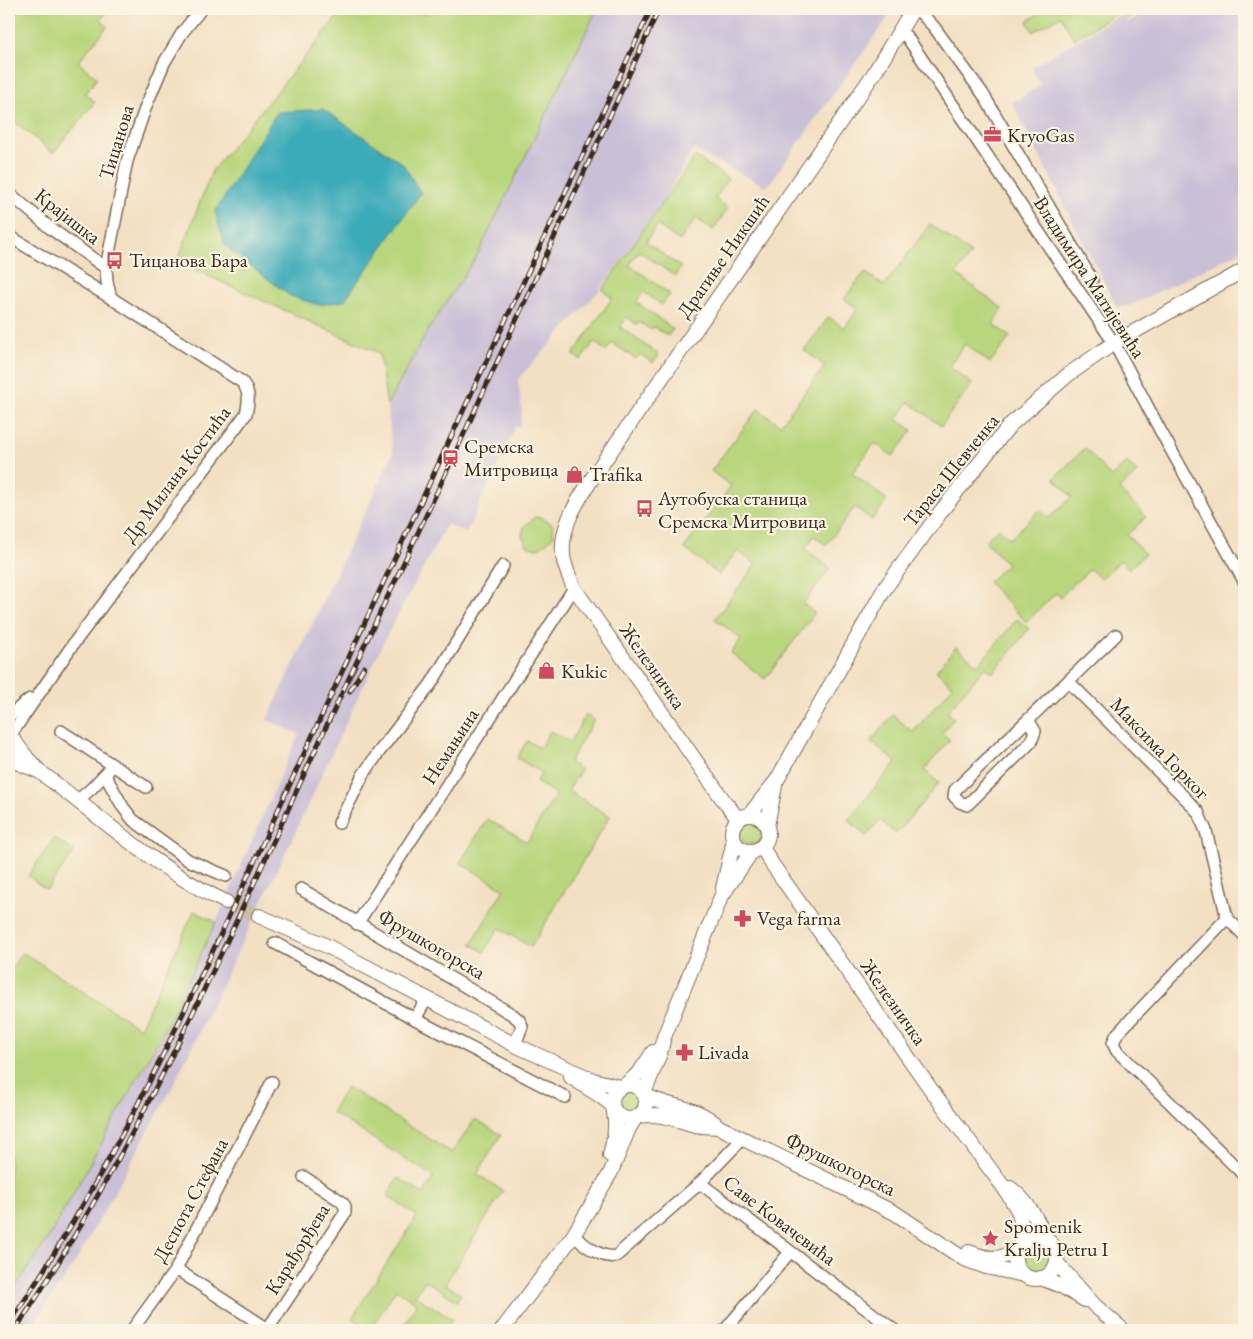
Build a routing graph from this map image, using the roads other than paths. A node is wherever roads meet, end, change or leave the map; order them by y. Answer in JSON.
{"nodes":[{"id":1,"x":201,"y":9,"type":"edge"},
{"id":2,"x":913,"y":9,"type":"edge"},
{"id":3,"x":917,"y":9,"type":"edge"},
{"id":4,"x":900,"y":32,"type":"junction"},
{"id":5,"x":9,"y":193,"type":"edge"},
{"id":6,"x":9,"y":236,"type":"edge"},
{"id":7,"x":106,"y":268,"type":"junction"},
{"id":8,"x":1244,"y":270,"type":"edge"},
{"id":9,"x":1092,"y":280,"type":"dead end"},
{"id":10,"x":111,"y":298,"type":"junction"},
{"id":11,"x":1114,"y":343,"type":"junction"},
{"id":12,"x":566,"y":525,"type":"joint"},
{"id":13,"x":503,"y":566,"type":"dead end"},
{"id":14,"x":1244,"y":581,"type":"edge"},
{"id":15,"x":574,"y":588,"type":"junction"},
{"id":16,"x":1116,"y":635,"type":"dead end"},
{"id":17,"x":1068,"y":681,"type":"junction"},
{"id":18,"x":44,"y":686,"type":"junction"},
{"id":19,"x":9,"y":716,"type":"edge"},
{"id":20,"x":1028,"y":720,"type":"junction"},
{"id":21,"x":62,"y":731,"type":"dead end"},
{"id":22,"x":10,"y":737,"type":"edge"},
{"id":23,"x":9,"y":759,"type":"edge"},
{"id":24,"x":108,"y":770,"type":"junction"},
{"id":25,"x":40,"y":772,"type":"junction"},
{"id":26,"x":776,"y":780,"type":"junction"},
{"id":27,"x":146,"y":787,"type":"dead end"},
{"id":28,"x":78,"y":800,"type":"junction"},
{"id":29,"x":744,"y":818,"type":"junction"},
{"id":30,"x":339,"y":823,"type":"dead end"},
{"id":31,"x":767,"y":826,"type":"junction"},
{"id":32,"x":734,"y":840,"type":"junction"},
{"id":33,"x":757,"y":849,"type":"junction"},
{"id":34,"x":226,"y":876,"type":"dead end"},
{"id":35,"x":301,"y":889,"type":"dead end"},
{"id":36,"x":721,"y":898,"type":"junction"},
{"id":37,"x":226,"y":902,"type":"tunnel mouth"},
{"id":38,"x":259,"y":916,"type":"tunnel mouth"},
{"id":39,"x":1227,"y":918,"type":"junction"},
{"id":40,"x":357,"y":924,"type":"junction"},
{"id":41,"x":1244,"y":935,"type":"edge"},
{"id":42,"x":275,"y":942,"type":"dead end"},
{"id":43,"x":427,"y":998,"type":"junction"},
{"id":44,"x":415,"y":1019,"type":"junction"},
{"id":45,"x":664,"y":1038,"type":"junction"},
{"id":46,"x":515,"y":1045,"type":"junction"},
{"id":47,"x":544,"y":1059,"type":"junction"},
{"id":48,"x":272,"y":1082,"type":"dead end"},
{"id":49,"x":623,"y":1086,"type":"junction"},
{"id":50,"x":644,"y":1094,"type":"junction"},
{"id":51,"x":565,"y":1097,"type":"dead end"},
{"id":52,"x":613,"y":1108,"type":"junction"},
{"id":53,"x":638,"y":1117,"type":"junction"},
{"id":54,"x":719,"y":1127,"type":"junction"},
{"id":55,"x":743,"y":1138,"type":"junction"},
{"id":56,"x":1244,"y":1175,"type":"edge"},
{"id":57,"x":304,"y":1177,"type":"dead end"},
{"id":58,"x":998,"y":1178,"type":"junction"},
{"id":59,"x":700,"y":1183,"type":"junction"},
{"id":60,"x":599,"y":1189,"type":"junction"},
{"id":61,"x":573,"y":1236,"type":"junction"},
{"id":62,"x":1046,"y":1239,"type":"junction"},
{"id":63,"x":942,"y":1243,"type":"junction"},
{"id":64,"x":1018,"y":1247,"type":"junction"},
{"id":65,"x":790,"y":1252,"type":"junction"},
{"id":66,"x":1057,"y":1263,"type":"junction"},
{"id":67,"x":176,"y":1270,"type":"junction"},
{"id":68,"x":1024,"y":1275,"type":"junction"},
{"id":69,"x":1041,"y":1278,"type":"junction"},
{"id":70,"x":1094,"y":1305,"type":"junction"},
{"id":71,"x":132,"y":1330,"type":"edge"},
{"id":72,"x":268,"y":1330,"type":"edge"},
{"id":73,"x":502,"y":1330,"type":"edge"},
{"id":74,"x":725,"y":1330,"type":"edge"},
{"id":75,"x":894,"y":1330,"type":"edge"},
{"id":76,"x":1123,"y":1330,"type":"edge"}],
"edges":[{"from":1,"to":7,"type":"street","name":"Тицанова"},
{"from":2,"to":4,"type":"street","name":"Драгиње Никшић"},
{"from":3,"to":9,"type":"street"},
{"from":4,"to":11,"type":"street","name":"Владимира Матијевића"},
{"from":4,"to":12,"type":"street","name":"Драгиње Никшић"},
{"from":5,"to":7,"type":"street","name":"Крајишка"},
{"from":6,"to":10,"type":"street","name":"Др Милана Костића"},
{"from":7,"to":10,"type":"street","name":"Тицанова"},
{"from":8,"to":11,"type":"street","name":"Тараса Шевченка"},
{"from":10,"to":18,"type":"street","name":"Др Милана Костића"},
{"from":11,"to":14,"type":"street","name":"Владимира Матијевића"},
{"from":11,"to":26,"type":"street","name":"Тараса Шевченка"},
{"from":12,"to":15,"type":"street","name":"Железничка"},
{"from":13,"to":30,"type":"street"},
{"from":15,"to":29,"type":"street","name":"Железничка"},
{"from":15,"to":40,"type":"street","name":"Немањина"},
{"from":16,"to":17,"type":"street"},
{"from":17,"to":20,"type":"street"},
{"from":17,"to":39,"type":"street","name":"Максима Горког"},
{"from":18,"to":19,"type":"street","name":"Др Милана Костића"},
{"from":18,"to":22,"type":"street","name":"Др Милана Костића"},
{"from":20,"to":20,"type":"street"},
{"from":21,"to":24,"type":"street"},
{"from":22,"to":25,"type":"street"},
{"from":23,"to":25,"type":"street"},
{"from":24,"to":27,"type":"street"},
{"from":24,"to":28,"type":"street"},
{"from":24,"to":34,"type":"street"},
{"from":25,"to":28,"type":"street"},
{"from":26,"to":29,"type":"street","name":"Тараса Шевченка"},
{"from":26,"to":31,"type":"street","name":"Тараса Шевченка"},
{"from":28,"to":37,"type":"street"},
{"from":29,"to":31,"type":"street"},
{"from":29,"to":32,"type":"street"},
{"from":31,"to":33,"type":"street"},
{"from":32,"to":33,"type":"street"},
{"from":32,"to":36,"type":"street"},
{"from":33,"to":36,"type":"street"},
{"from":33,"to":58,"type":"street","name":"Железничка"},
{"from":35,"to":40,"type":"street","name":"Фрушкогорска"},
{"from":36,"to":45,"type":"street"},
{"from":38,"to":43,"type":"street"},
{"from":39,"to":41,"type":"street"},
{"from":39,"to":56,"type":"street"},
{"from":40,"to":46,"type":"street","name":"Фрушкогорска"},
{"from":42,"to":44,"type":"street"},
{"from":43,"to":44,"type":"street"},
{"from":43,"to":46,"type":"street"},
{"from":44,"to":51,"type":"street"},
{"from":45,"to":49,"type":"street"},
{"from":45,"to":50,"type":"street"},
{"from":46,"to":47,"type":"street"},
{"from":47,"to":49,"type":"street"},
{"from":47,"to":52,"type":"street"},
{"from":48,"to":67,"type":"street","name":"Деспота Стефана"},
{"from":49,"to":50,"type":"street"},
{"from":49,"to":52,"type":"street"},
{"from":50,"to":53,"type":"street"},
{"from":50,"to":54,"type":"street","name":"Фрушкогорска"},
{"from":52,"to":53,"type":"street"},
{"from":52,"to":60,"type":"street"},
{"from":53,"to":54,"type":"street","name":"Фрушкогорска"},
{"from":53,"to":60,"type":"street"},
{"from":54,"to":55,"type":"street","name":"Фрушкогорска"},
{"from":55,"to":59,"type":"street"},
{"from":55,"to":63,"type":"street","name":"Фрушкогорска"},
{"from":57,"to":72,"type":"street","name":"Карађорђева"},
{"from":58,"to":62,"type":"street","name":"Железничка"},
{"from":58,"to":64,"type":"street","name":"Железничка"},
{"from":59,"to":61,"type":"street","name":"Саве Ковачевића"},
{"from":59,"to":65,"type":"street","name":"Саве Ковачевића"},
{"from":60,"to":61,"type":"street"},
{"from":61,"to":73,"type":"street"},
{"from":62,"to":64,"type":"street"},
{"from":62,"to":66,"type":"street"},
{"from":63,"to":64,"type":"street","name":"Фрушкогорска"},
{"from":63,"to":68,"type":"street","name":"Фрушкогорска"},
{"from":64,"to":68,"type":"street"},
{"from":65,"to":74,"type":"street"},
{"from":65,"to":75,"type":"street","name":"Саве Ковачевића"},
{"from":66,"to":69,"type":"street"},
{"from":66,"to":70,"type":"street"},
{"from":67,"to":71,"type":"street","name":"Деспота Стефана"},
{"from":67,"to":72,"type":"street","name":"Карађорђева"},
{"from":68,"to":69,"type":"street"},
{"from":69,"to":70,"type":"street"},
{"from":70,"to":76,"type":"street"}]}
